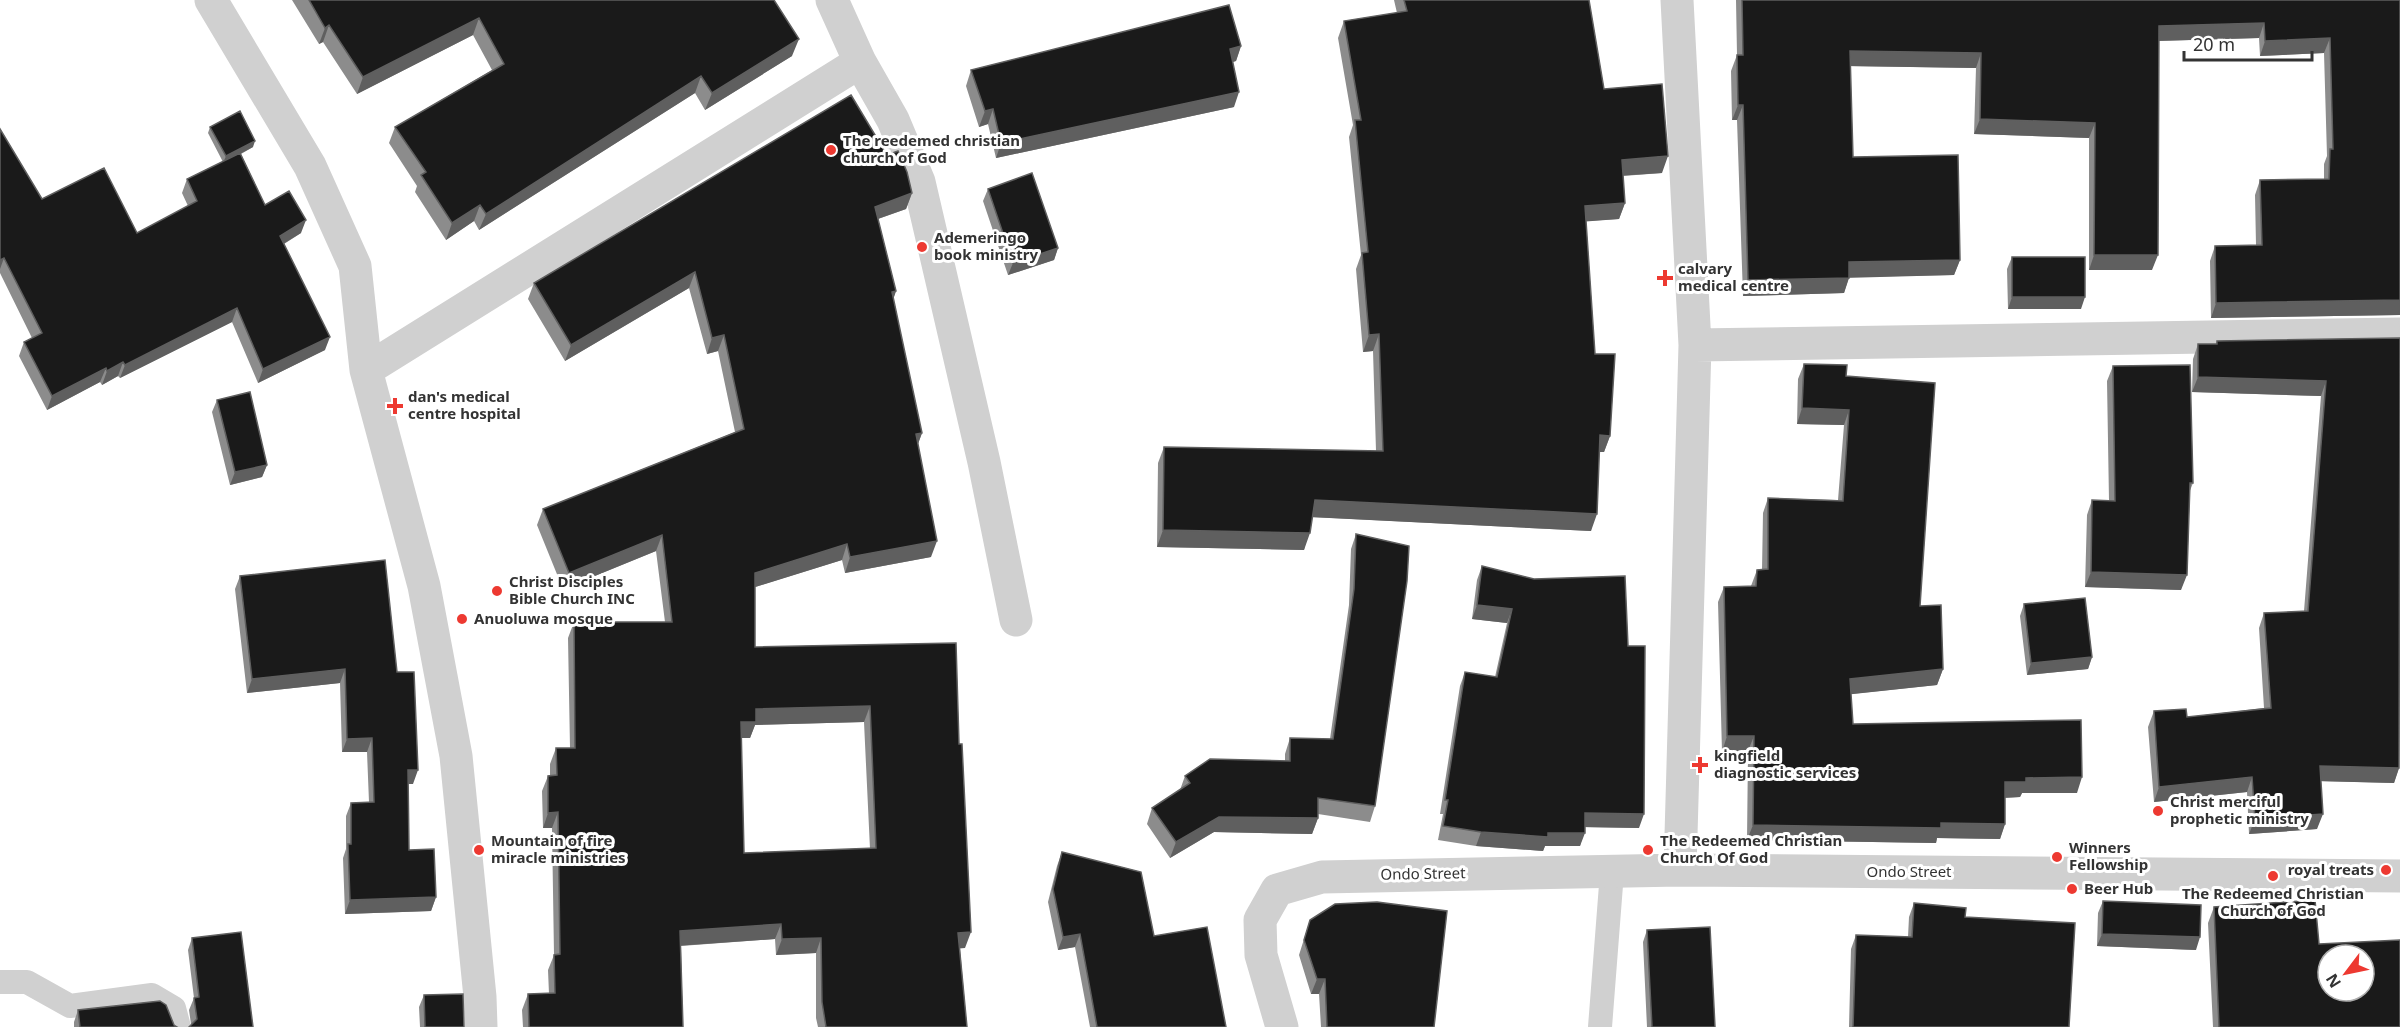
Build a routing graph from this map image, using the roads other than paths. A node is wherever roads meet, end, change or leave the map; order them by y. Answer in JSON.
{"nodes":[{"id":1,"x":211,"y":0,"type":"edge"},
{"id":2,"x":832,"y":0,"type":"edge"},
{"id":3,"x":1677,"y":0,"type":"edge"},
{"id":4,"x":860,"y":62,"type":"junction"},
{"id":5,"x":2400,"y":334,"type":"edge"},
{"id":6,"x":1695,"y":345,"type":"junction"},
{"id":7,"x":366,"y":370,"type":"junction"},
{"id":8,"x":1016,"y":620,"type":"dead end"},
{"id":9,"x":1680,"y":870,"type":"junction"},
{"id":10,"x":1612,"y":872,"type":"junction"},
{"id":11,"x":2400,"y":876,"type":"edge"},
{"id":12,"x":0,"y":982,"type":"edge"},
{"id":13,"x":179,"y":1027,"type":"edge"},
{"id":14,"x":481,"y":1027,"type":"edge"},
{"id":15,"x":1282,"y":1027,"type":"edge"},
{"id":16,"x":1600,"y":1027,"type":"edge"}],
"edges":[{"from":1,"to":7,"type":"street"},
{"from":2,"to":4,"type":"street"},
{"from":3,"to":6,"type":"street"},
{"from":4,"to":7,"type":"street"},
{"from":4,"to":8,"type":"street"},
{"from":5,"to":6,"type":"street"},
{"from":6,"to":9,"type":"street"},
{"from":7,"to":14,"type":"street"},
{"from":9,"to":10,"type":"street","name":"Ondo Street"},
{"from":9,"to":11,"type":"street","name":"Ondo Street"},
{"from":10,"to":15,"type":"street","name":"Ondo Street"},
{"from":10,"to":16,"type":"lane"},
{"from":12,"to":13,"type":"lane"}]}
